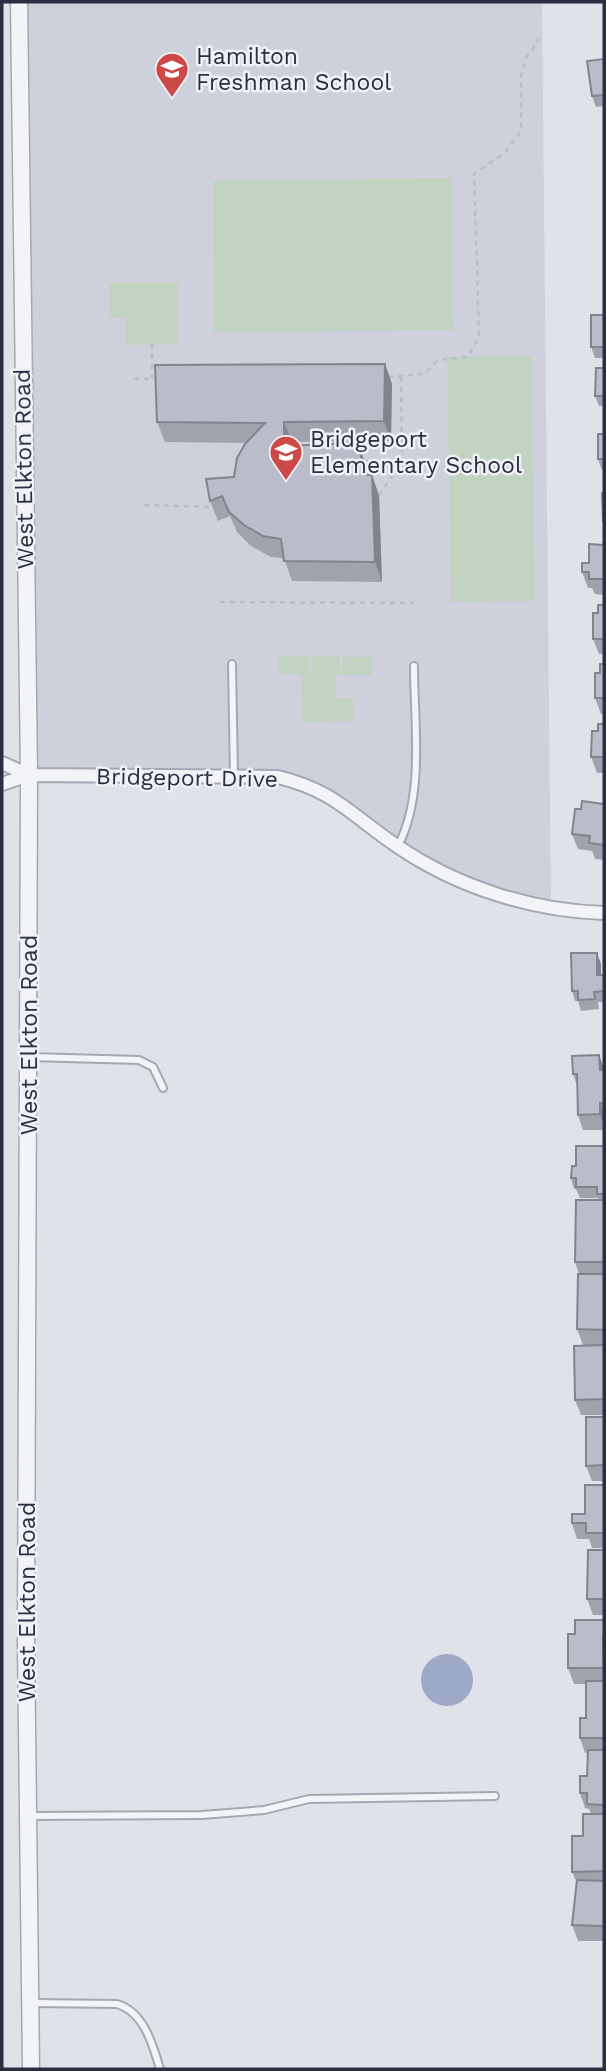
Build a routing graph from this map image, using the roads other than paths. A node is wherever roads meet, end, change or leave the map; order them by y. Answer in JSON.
{"nodes":[{"id":1,"x":19,"y":2,"type":"edge"},
{"id":2,"x":232,"y":664,"type":"dead end"},
{"id":3,"x":414,"y":666,"type":"dead end"},
{"id":4,"x":2,"y":763,"type":"edge"},
{"id":5,"x":29,"y":775,"type":"junction"},
{"id":6,"x":234,"y":777,"type":"junction"},
{"id":7,"x":2,"y":784,"type":"edge"},
{"id":8,"x":398,"y":846,"type":"junction"},
{"id":9,"x":604,"y":913,"type":"edge"},
{"id":10,"x":29,"y":1057,"type":"junction"},
{"id":11,"x":163,"y":1088,"type":"dead end"},
{"id":12,"x":495,"y":1797,"type":"dead end"},
{"id":13,"x":28,"y":1816,"type":"junction"},
{"id":14,"x":30,"y":2003,"type":"junction"},
{"id":15,"x":31,"y":2069,"type":"edge"},
{"id":16,"x":160,"y":2069,"type":"edge"}],
"edges":[{"from":1,"to":5,"type":"street","name":"West Elkton Road"},
{"from":2,"to":6,"type":"lane"},
{"from":3,"to":8,"type":"lane"},
{"from":4,"to":5,"type":"street"},
{"from":5,"to":6,"type":"street","name":"Bridgeport Drive"},
{"from":5,"to":7,"type":"street"},
{"from":5,"to":10,"type":"street","name":"West Elkton Road"},
{"from":6,"to":8,"type":"street","name":"Bridgeport Drive"},
{"from":8,"to":9,"type":"street","name":"Bridgeport Drive"},
{"from":10,"to":11,"type":"lane"},
{"from":10,"to":13,"type":"street","name":"West Elkton Road"},
{"from":12,"to":13,"type":"lane"},
{"from":13,"to":14,"type":"street","name":"West Elkton Road"},
{"from":14,"to":15,"type":"street","name":"West Elkton Road"},
{"from":14,"to":16,"type":"lane"}]}
